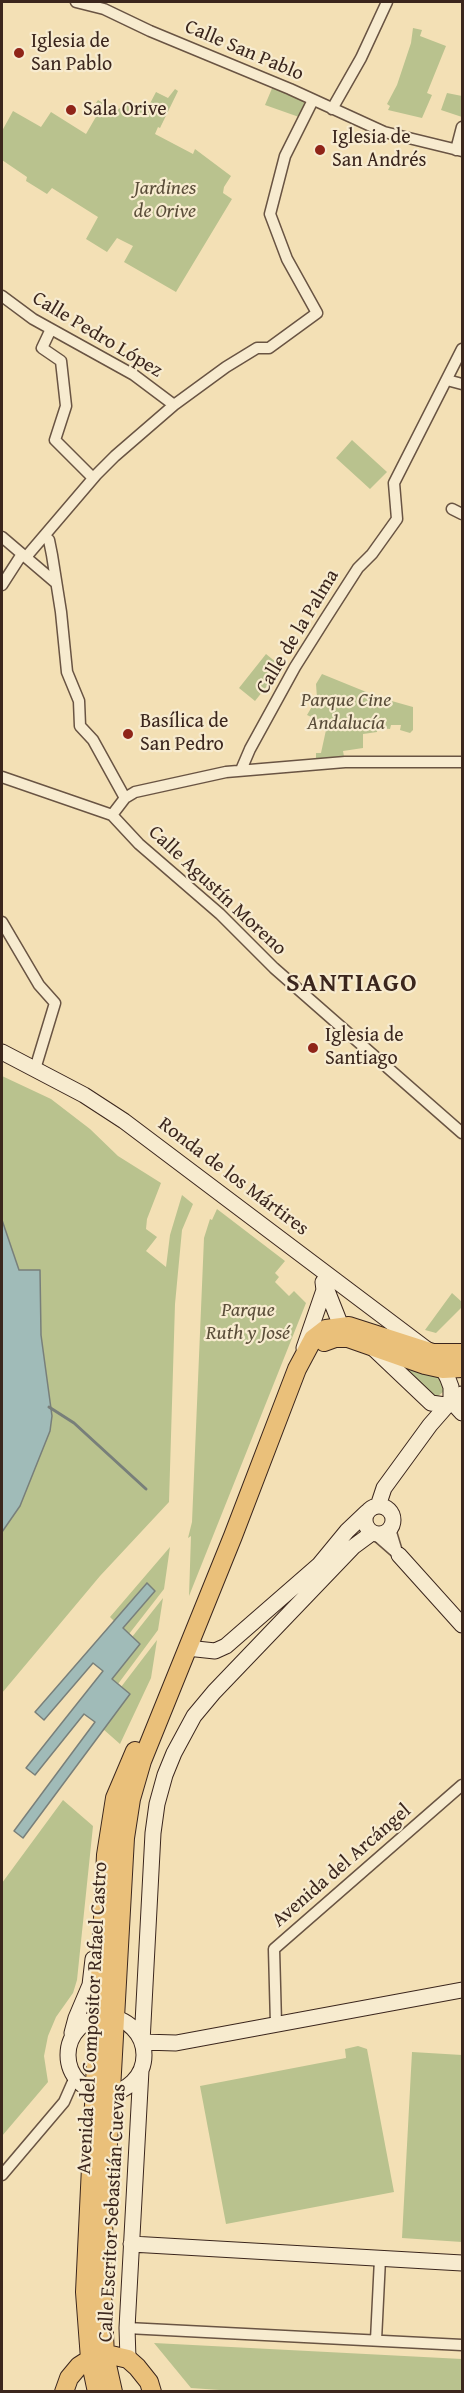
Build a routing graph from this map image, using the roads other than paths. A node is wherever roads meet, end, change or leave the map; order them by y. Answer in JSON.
{"nodes":[{"id":1,"x":75,"y":2,"type":"edge"},
{"id":2,"x":387,"y":2,"type":"edge"},
{"id":3,"x":105,"y":5,"type":"edge"},
{"id":4,"x":313,"y":100,"type":"junction"},
{"id":5,"x":332,"y":108,"type":"junction"},
{"id":6,"x":462,"y":127,"type":"edge"},
{"id":7,"x":459,"y":150,"type":"edge"},
{"id":8,"x":2,"y":296,"type":"edge"},
{"id":9,"x":51,"y":330,"type":"junction"},
{"id":10,"x":462,"y":349,"type":"edge"},
{"id":11,"x":462,"y":384,"type":"edge"},
{"id":12,"x":444,"y":385,"type":"junction"},
{"id":13,"x":174,"y":405,"type":"junction"},
{"id":14,"x":93,"y":478,"type":"junction"},
{"id":15,"x":44,"y":536,"type":"junction"},
{"id":16,"x":2,"y":537,"type":"edge"},
{"id":17,"x":24,"y":556,"type":"junction"},
{"id":18,"x":56,"y":583,"type":"junction"},
{"id":19,"x":2,"y":585,"type":"edge"},
{"id":20,"x":462,"y":762,"type":"edge"},
{"id":21,"x":241,"y":770,"type":"junction"},
{"id":22,"x":2,"y":777,"type":"edge"},
{"id":23,"x":125,"y":798,"type":"junction"},
{"id":24,"x":112,"y":815,"type":"junction"},
{"id":25,"x":2,"y":922,"type":"edge"},
{"id":26,"x":2,"y":1052,"type":"edge"},
{"id":27,"x":35,"y":1069,"type":"junction"},
{"id":28,"x":462,"y":1133,"type":"edge"},
{"id":29,"x":310,"y":1260,"type":"junction"},
{"id":30,"x":323,"y":1282,"type":"junction"},
{"id":31,"x":357,"y":1298,"type":"junction"},
{"id":32,"x":341,"y":1327,"type":"junction"},
{"id":33,"x":372,"y":1347,"type":"junction"},
{"id":34,"x":429,"y":1352,"type":"junction"},
{"id":35,"x":462,"y":1353,"type":"edge"},
{"id":36,"x":462,"y":1368,"type":"edge"},
{"id":37,"x":297,"y":1369,"type":"junction"},
{"id":38,"x":443,"y":1369,"type":"junction"},
{"id":39,"x":457,"y":1397,"type":"edge"},
{"id":40,"x":462,"y":1413,"type":"edge"},
{"id":41,"x":372,"y":1509,"type":"junction"},
{"id":42,"x":390,"y":1529,"type":"junction"},
{"id":43,"x":374,"y":1534,"type":"junction"},
{"id":44,"x":399,"y":1555,"type":"junction"},
{"id":45,"x":462,"y":1624,"type":"edge"},
{"id":46,"x":185,"y":1652,"type":"junction"},
{"id":47,"x":462,"y":1785,"type":"edge"},
{"id":48,"x":105,"y":1895,"type":"junction"},
{"id":49,"x":462,"y":1990,"type":"edge"},
{"id":50,"x":107,"y":2017,"type":"junction"},
{"id":51,"x":276,"y":2024,"type":"junction"},
{"id":52,"x":70,"y":2040,"type":"junction"},
{"id":53,"x":142,"y":2042,"type":"junction"},
{"id":54,"x":141,"y":2070,"type":"junction"},
{"id":55,"x":75,"y":2077,"type":"junction"},
{"id":56,"x":103,"y":2092,"type":"junction"},
{"id":57,"x":2,"y":2175,"type":"edge"},
{"id":58,"x":131,"y":2244,"type":"junction"},
{"id":59,"x":380,"y":2259,"type":"junction"},
{"id":60,"x":462,"y":2263,"type":"edge"},
{"id":61,"x":127,"y":2328,"type":"junction"},
{"id":62,"x":376,"y":2340,"type":"junction"},
{"id":63,"x":462,"y":2345,"type":"edge"},
{"id":64,"x":97,"y":2357,"type":"junction"},
{"id":65,"x":128,"y":2359,"type":"junction"},
{"id":66,"x":64,"y":2391,"type":"edge"},
{"id":67,"x":97,"y":2391,"type":"edge"},
{"id":68,"x":113,"y":2391,"type":"edge"},
{"id":69,"x":152,"y":2391,"type":"edge"}],
"edges":[{"from":1,"to":3,"type":"street","name":"Calle San Pablo"},
{"from":2,"to":5,"type":"street"},
{"from":3,"to":4,"type":"street","name":"Calle San Pablo"},
{"from":4,"to":5,"type":"street","name":"Calle San Pablo"},
{"from":4,"to":13,"type":"street"},
{"from":5,"to":7,"type":"street","name":"Calle San Pablo"},
{"from":6,"to":7,"type":"street"},
{"from":8,"to":9,"type":"street","name":"Calle Pedro López"},
{"from":9,"to":13,"type":"street","name":"Calle Pedro López"},
{"from":9,"to":14,"type":"street"},
{"from":10,"to":12,"type":"street"},
{"from":11,"to":12,"type":"street"},
{"from":12,"to":21,"type":"street","name":"Calle de la Palma"},
{"from":13,"to":14,"type":"street"},
{"from":14,"to":15,"type":"street"},
{"from":15,"to":17,"type":"street"},
{"from":15,"to":18,"type":"street"},
{"from":16,"to":17,"type":"street"},
{"from":17,"to":18,"type":"street"},
{"from":17,"to":19,"type":"street"},
{"from":18,"to":23,"type":"street"},
{"from":20,"to":21,"type":"street"},
{"from":21,"to":23,"type":"street"},
{"from":22,"to":24,"type":"street"},
{"from":23,"to":24,"type":"street"},
{"from":24,"to":28,"type":"street","name":"Calle Agustín Moreno"},
{"from":25,"to":27,"type":"street"},
{"from":26,"to":27,"type":"street","name":"Ronda de los Mártires"},
{"from":27,"to":29,"type":"street","name":"Ronda de los Mártires"},
{"from":29,"to":30,"type":"street"},
{"from":29,"to":31,"type":"street","name":"Ronda de los Mártires"},
{"from":30,"to":32,"type":"street"},
{"from":30,"to":37,"type":"street"},
{"from":31,"to":32,"type":"street"},
{"from":31,"to":34,"type":"street","name":"Ronda de los Mártires"},
{"from":32,"to":33,"type":"main road"},
{"from":32,"to":34,"type":"main road"},
{"from":32,"to":37,"type":"main road"},
{"from":33,"to":38,"type":"main road"},
{"from":33,"to":39,"type":"street"},
{"from":34,"to":35,"type":"main road"},
{"from":34,"to":38,"type":"street","name":"Ronda de los Mártires"},
{"from":36,"to":38,"type":"main road"},
{"from":37,"to":46,"type":"main road","name":"Avenida del Compositor Rafael Castro"},
{"from":38,"to":39,"type":"street"},
{"from":39,"to":40,"type":"street"},
{"from":39,"to":41,"type":"street"},
{"from":41,"to":42,"type":"street"},
{"from":41,"to":43,"type":"street"},
{"from":41,"to":46,"type":"street"},
{"from":42,"to":43,"type":"street"},
{"from":42,"to":44,"type":"street"},
{"from":43,"to":44,"type":"street"},
{"from":43,"to":53,"type":"street"},
{"from":44,"to":45,"type":"street"},
{"from":46,"to":48,"type":"main road","name":"Avenida del Compositor Rafael Castro"},
{"from":46,"to":50,"type":"main road","name":"Avenida del Compositor Rafael Castro"},
{"from":47,"to":51,"type":"street","name":"Avenida del Arcángel"},
{"from":48,"to":50,"type":"main road","name":"Avenida del Compositor Rafael Castro"},
{"from":48,"to":52,"type":"street","name":"Avenida del Compositor Rafael Castro"},
{"from":49,"to":51,"type":"street"},
{"from":50,"to":52,"type":"street"},
{"from":50,"to":53,"type":"street"},
{"from":50,"to":56,"type":"main road","name":"Avenida del Compositor Rafael Castro"},
{"from":51,"to":53,"type":"street"},
{"from":52,"to":55,"type":"street","name":"Avenida del Compositor Rafael Castro"},
{"from":53,"to":54,"type":"street","name":"Calle Escritor Sebastián Cuevas"},
{"from":54,"to":56,"type":"street"},
{"from":54,"to":58,"type":"street","name":"Calle Escritor Sebastián Cuevas"},
{"from":55,"to":56,"type":"street"},
{"from":55,"to":57,"type":"street"},
{"from":56,"to":64,"type":"main road","name":"Avenida del Compositor Rafael Castro"},
{"from":58,"to":59,"type":"street"},
{"from":58,"to":61,"type":"street","name":"Calle Escritor Sebastián Cuevas"},
{"from":59,"to":60,"type":"street"},
{"from":59,"to":62,"type":"street"},
{"from":61,"to":62,"type":"street"},
{"from":61,"to":65,"type":"street","name":"Calle Escritor Sebastián Cuevas"},
{"from":62,"to":63,"type":"street"},
{"from":64,"to":65,"type":"main road"},
{"from":64,"to":66,"type":"main road"},
{"from":64,"to":67,"type":"main road","name":"Avenida del Compositor Rafael Castro"},
{"from":64,"to":68,"type":"main road","name":"Avenida del Compositor Rafael Castro"},
{"from":65,"to":69,"type":"main road"}]}
